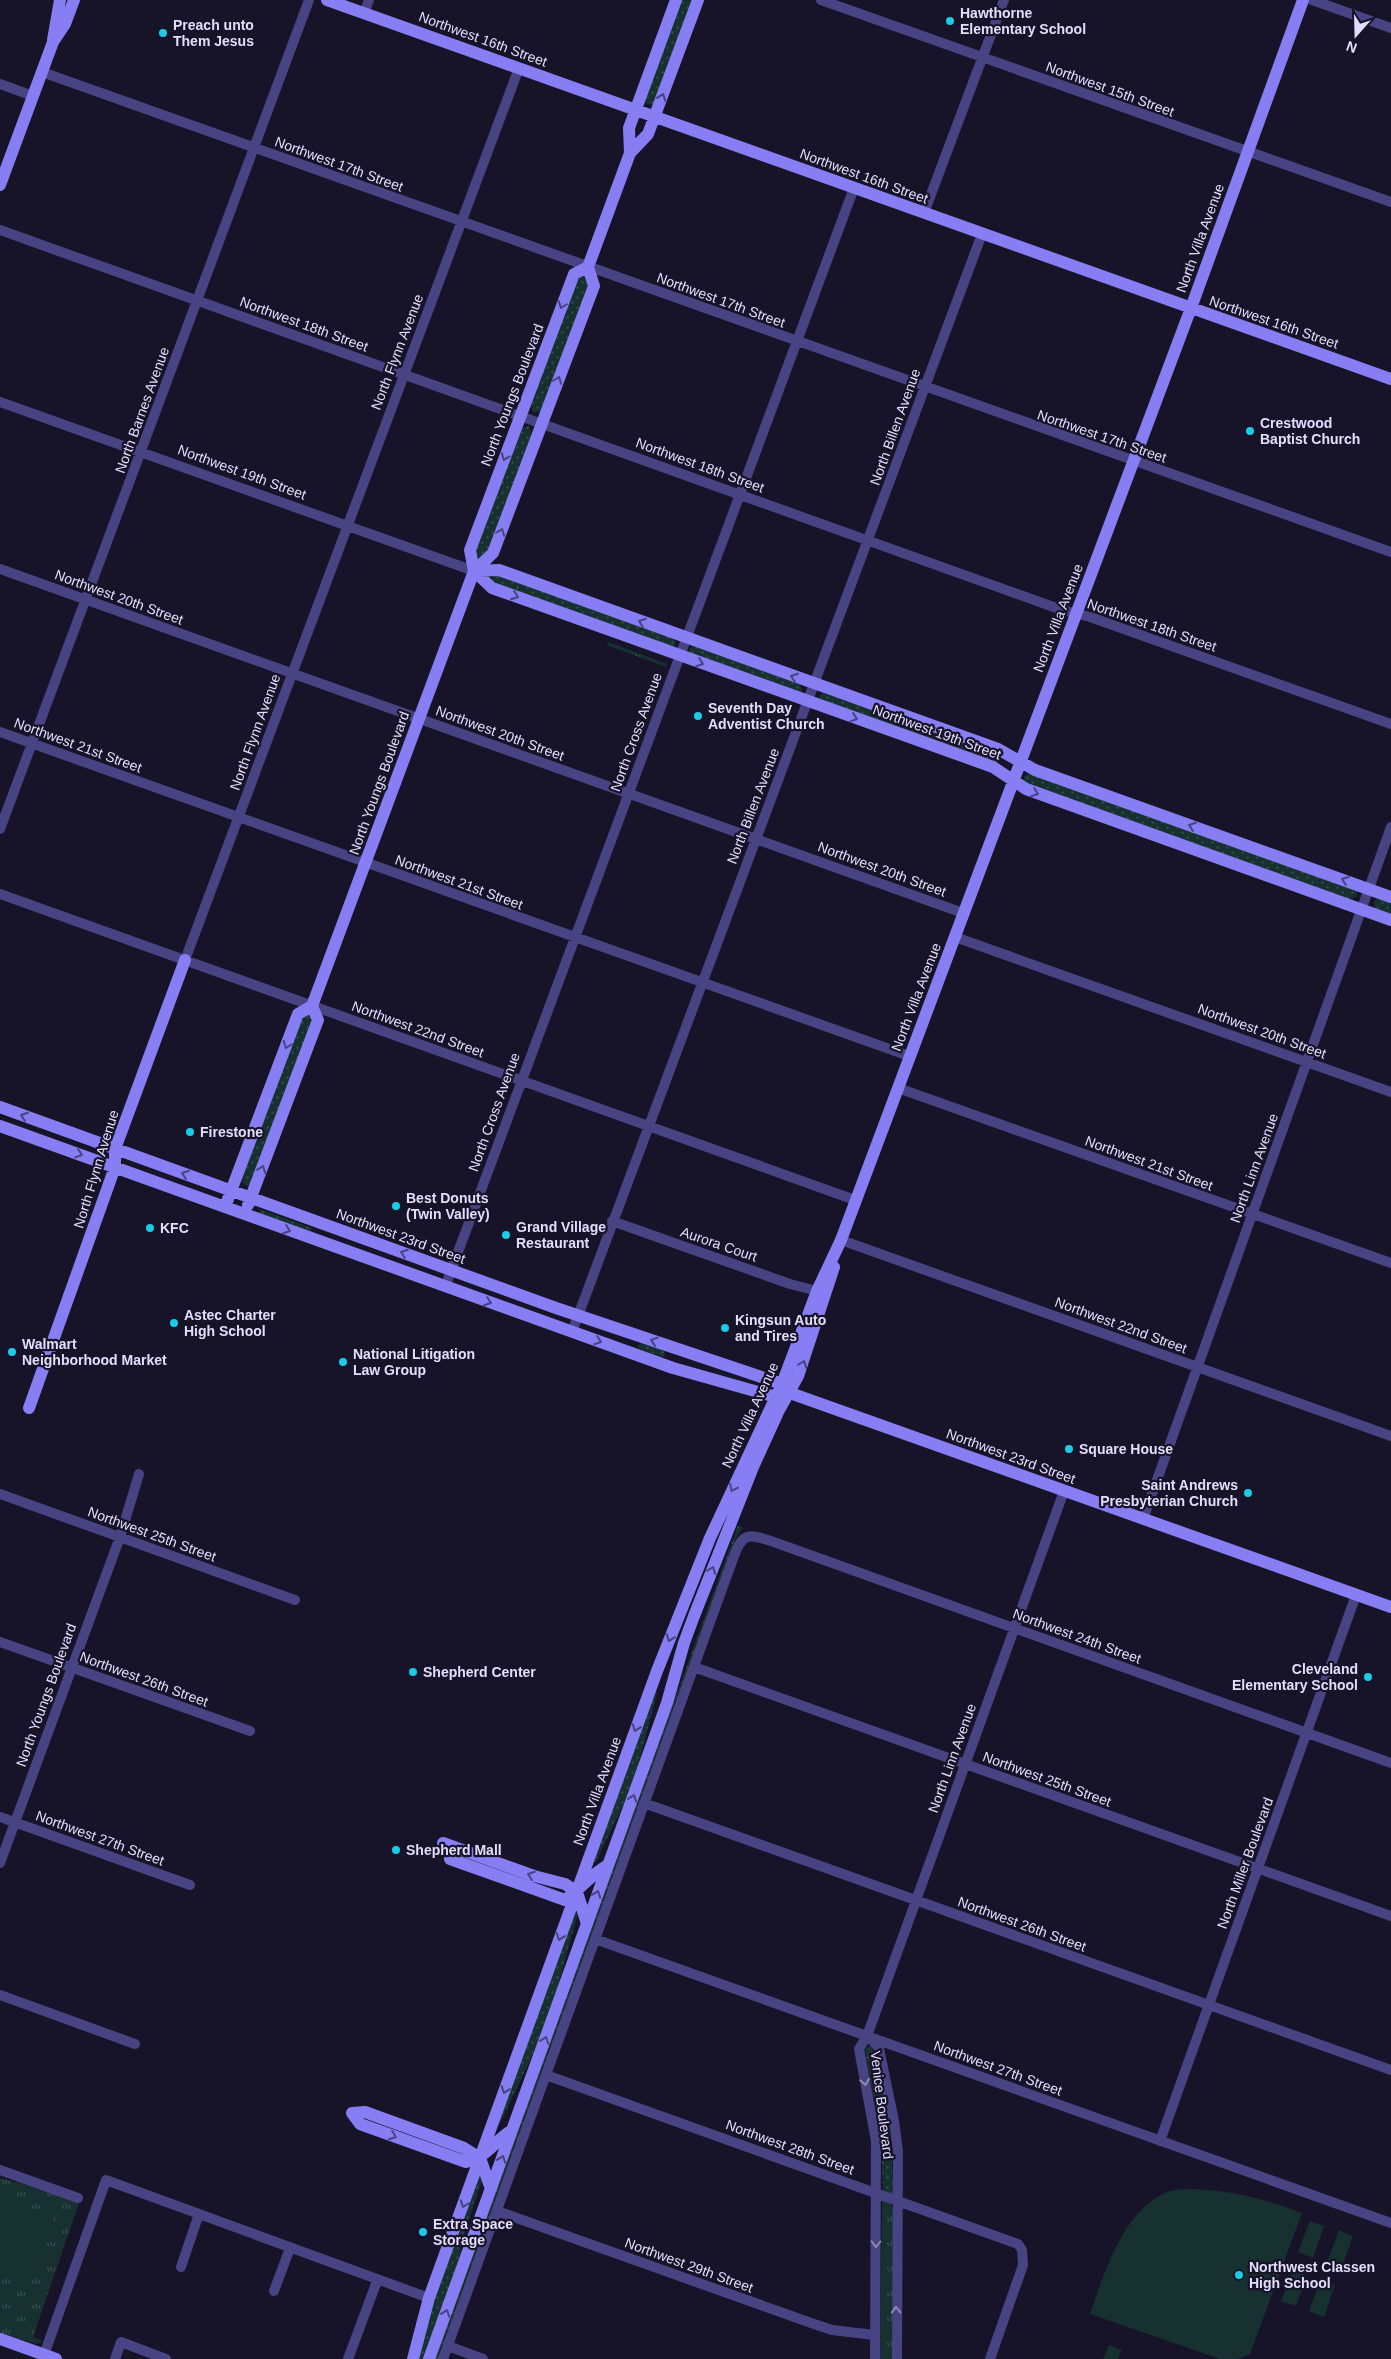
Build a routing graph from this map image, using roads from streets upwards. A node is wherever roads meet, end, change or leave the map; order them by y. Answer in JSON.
{"nodes":[{"id":1,"x":60,"y":0,"type":"edge"},
{"id":2,"x":74,"y":0,"type":"edge"},
{"id":3,"x":309,"y":0,"type":"edge"},
{"id":4,"x":327,"y":0,"type":"edge"},
{"id":5,"x":369,"y":0,"type":"edge"},
{"id":6,"x":676,"y":0,"type":"edge"},
{"id":7,"x":698,"y":0,"type":"edge"},
{"id":8,"x":821,"y":0,"type":"edge"},
{"id":9,"x":1004,"y":0,"type":"edge"},
{"id":10,"x":1303,"y":0,"type":"edge"},
{"id":11,"x":1312,"y":0,"type":"edge"},
{"id":12,"x":364,"y":13,"type":"junction"},
{"id":13,"x":1391,"y":28,"type":"edge"},
{"id":14,"x":53,"y":42,"type":"junction"},
{"id":15,"x":982,"y":58,"type":"junction"},
{"id":16,"x":518,"y":68,"type":"junction"},
{"id":17,"x":42,"y":72,"type":"junction"},
{"id":18,"x":0,"y":84,"type":"edge"},
{"id":19,"x":33,"y":96,"type":"junction"},
{"id":20,"x":634,"y":110,"type":"junction"},
{"id":21,"x":655,"y":117,"type":"junction"},
{"id":22,"x":254,"y":148,"type":"junction"},
{"id":23,"x":1247,"y":152,"type":"junction"},
{"id":24,"x":630,"y":153,"type":"junction"},
{"id":25,"x":0,"y":185,"type":"edge"},
{"id":26,"x":854,"y":188,"type":"junction"},
{"id":27,"x":1391,"y":202,"type":"edge"},
{"id":28,"x":924,"y":213,"type":"junction"},
{"id":29,"x":461,"y":222,"type":"junction"},
{"id":30,"x":0,"y":230,"type":"edge"},
{"id":31,"x":982,"y":234,"type":"junction"},
{"id":32,"x":588,"y":267,"type":"junction"},
{"id":33,"x":197,"y":300,"type":"junction"},
{"id":34,"x":1191,"y":308,"type":"junction"},
{"id":35,"x":796,"y":342,"type":"junction"},
{"id":36,"x":404,"y":375,"type":"junction"},
{"id":37,"x":1391,"y":379,"type":"edge"},
{"id":38,"x":924,"y":388,"type":"junction"},
{"id":39,"x":0,"y":402,"type":"edge"},
{"id":40,"x":520,"y":415,"type":"junction"},
{"id":41,"x":542,"y":423,"type":"junction"},
{"id":42,"x":141,"y":452,"type":"junction"},
{"id":43,"x":1133,"y":461,"type":"junction"},
{"id":44,"x":739,"y":493,"type":"junction"},
{"id":45,"x":347,"y":526,"type":"junction"},
{"id":46,"x":868,"y":540,"type":"junction"},
{"id":47,"x":1391,"y":552,"type":"edge"},
{"id":48,"x":0,"y":569,"type":"edge"},
{"id":49,"x":474,"y":571,"type":"junction"},
{"id":50,"x":86,"y":600,"type":"junction"},
{"id":51,"x":1076,"y":613,"type":"junction"},
{"id":52,"x":685,"y":638,"type":"junction"},
{"id":53,"x":679,"y":656,"type":"junction"},
{"id":54,"x":292,"y":674,"type":"junction"},
{"id":55,"x":813,"y":684,"type":"junction"},
{"id":56,"x":807,"y":702,"type":"junction"},
{"id":57,"x":419,"y":718,"type":"junction"},
{"id":58,"x":1391,"y":724,"type":"edge"},
{"id":59,"x":0,"y":732,"type":"edge"},
{"id":60,"x":32,"y":744,"type":"junction"},
{"id":61,"x":1020,"y":761,"type":"junction"},
{"id":62,"x":1013,"y":780,"type":"junction"},
{"id":63,"x":628,"y":794,"type":"junction"},
{"id":64,"x":239,"y":818,"type":"junction"},
{"id":65,"x":1391,"y":827,"type":"edge"},
{"id":66,"x":0,"y":829,"type":"edge"},
{"id":67,"x":755,"y":839,"type":"junction"},
{"id":68,"x":366,"y":863,"type":"junction"},
{"id":69,"x":1369,"y":889,"type":"junction"},
{"id":70,"x":0,"y":894,"type":"edge"},
{"id":71,"x":1391,"y":897,"type":"edge"},
{"id":72,"x":1361,"y":909,"type":"junction"},
{"id":73,"x":963,"y":913,"type":"junction"},
{"id":74,"x":1391,"y":920,"type":"edge"},
{"id":75,"x":955,"y":937,"type":"junction"},
{"id":76,"x":574,"y":938,"type":"junction"},
{"id":77,"x":185,"y":960,"type":"junction"},
{"id":78,"x":702,"y":982,"type":"junction"},
{"id":79,"x":312,"y":1006,"type":"junction"},
{"id":80,"x":910,"y":1056,"type":"junction"},
{"id":81,"x":1306,"y":1062,"type":"junction"},
{"id":82,"x":520,"y":1080,"type":"junction"},
{"id":83,"x":898,"y":1088,"type":"junction"},
{"id":84,"x":1391,"y":1092,"type":"edge"},
{"id":85,"x":0,"y":1107,"type":"edge"},
{"id":86,"x":48,"y":1124,"type":"junction"},
{"id":87,"x":0,"y":1126,"type":"edge"},
{"id":88,"x":648,"y":1126,"type":"junction"},
{"id":89,"x":42,"y":1141,"type":"junction"},
{"id":90,"x":115,"y":1149,"type":"junction"},
{"id":91,"x":116,"y":1167,"type":"junction"},
{"id":92,"x":231,"y":1191,"type":"junction"},
{"id":93,"x":251,"y":1198,"type":"junction"},
{"id":94,"x":855,"y":1200,"type":"junction"},
{"id":95,"x":225,"y":1207,"type":"junction"},
{"id":96,"x":1252,"y":1214,"type":"junction"},
{"id":97,"x":245,"y":1215,"type":"junction"},
{"id":98,"x":612,"y":1221,"type":"junction"},
{"id":99,"x":335,"y":1228,"type":"junction"},
{"id":100,"x":840,"y":1243,"type":"junction"},
{"id":101,"x":329,"y":1245,"type":"junction"},
{"id":102,"x":1391,"y":1263,"type":"edge"},
{"id":103,"x":450,"y":1270,"type":"junction"},
{"id":104,"x":444,"y":1286,"type":"junction"},
{"id":105,"x":502,"y":1288,"type":"junction"},
{"id":106,"x":816,"y":1291,"type":"junction"},
{"id":107,"x":556,"y":1308,"type":"junction"},
{"id":108,"x":578,"y":1315,"type":"junction"},
{"id":109,"x":532,"y":1318,"type":"junction"},
{"id":110,"x":572,"y":1332,"type":"junction"},
{"id":111,"x":630,"y":1332,"type":"junction"},
{"id":112,"x":679,"y":1349,"type":"junction"},
{"id":113,"x":624,"y":1350,"type":"junction"},
{"id":114,"x":723,"y":1364,"type":"junction"},
{"id":115,"x":1197,"y":1367,"type":"junction"},
{"id":116,"x":673,"y":1368,"type":"junction"},
{"id":117,"x":718,"y":1380,"type":"junction"},
{"id":118,"x":786,"y":1388,"type":"junction"},
{"id":119,"x":776,"y":1397,"type":"junction"},
{"id":120,"x":29,"y":1408,"type":"dead end"},
{"id":121,"x":1391,"y":1436,"type":"edge"},
{"id":122,"x":139,"y":1474,"type":"dead end"},
{"id":123,"x":1064,"y":1490,"type":"junction"},
{"id":124,"x":0,"y":1494,"type":"edge"},
{"id":125,"x":1143,"y":1518,"type":"junction"},
{"id":126,"x":120,"y":1537,"type":"junction"},
{"id":127,"x":1356,"y":1595,"type":"junction"},
{"id":128,"x":295,"y":1600,"type":"dead end"},
{"id":129,"x":1391,"y":1607,"type":"edge"},
{"id":130,"x":1014,"y":1628,"type":"junction"},
{"id":131,"x":0,"y":1642,"type":"edge"},
{"id":132,"x":684,"y":1643,"type":"junction"},
{"id":133,"x":694,"y":1667,"type":"junction"},
{"id":134,"x":72,"y":1668,"type":"junction"},
{"id":135,"x":657,"y":1676,"type":"junction"},
{"id":136,"x":667,"y":1703,"type":"junction"},
{"id":137,"x":250,"y":1731,"type":"dead end"},
{"id":138,"x":1307,"y":1733,"type":"junction"},
{"id":139,"x":1391,"y":1763,"type":"edge"},
{"id":140,"x":965,"y":1764,"type":"junction"},
{"id":141,"x":644,"y":1803,"type":"junction"},
{"id":142,"x":0,"y":1817,"type":"edge"},
{"id":143,"x":15,"y":1822,"type":"junction"},
{"id":144,"x":443,"y":1843,"type":"dead end"},
{"id":145,"x":450,"y":1859,"type":"dead end"},
{"id":146,"x":0,"y":1863,"type":"edge"},
{"id":147,"x":608,"y":1865,"type":"junction"},
{"id":148,"x":1258,"y":1869,"type":"junction"},
{"id":149,"x":190,"y":1885,"type":"dead end"},
{"id":150,"x":576,"y":1892,"type":"junction"},
{"id":151,"x":916,"y":1900,"type":"junction"},
{"id":152,"x":1391,"y":1916,"type":"edge"},
{"id":153,"x":587,"y":1924,"type":"junction"},
{"id":154,"x":595,"y":1939,"type":"junction"},
{"id":155,"x":0,"y":1995,"type":"edge"},
{"id":156,"x":1209,"y":2005,"type":"junction"},
{"id":157,"x":867,"y":2036,"type":"junction"},
{"id":158,"x":135,"y":2044,"type":"dead end"},
{"id":159,"x":1391,"y":2070,"type":"edge"},
{"id":160,"x":546,"y":2075,"type":"junction"},
{"id":161,"x":512,"y":2130,"type":"junction"},
{"id":162,"x":1160,"y":2141,"type":"junction"},
{"id":163,"x":480,"y":2158,"type":"junction"},
{"id":164,"x":0,"y":2170,"type":"edge"},
{"id":165,"x":491,"y":2188,"type":"junction"},
{"id":166,"x":877,"y":2193,"type":"junction"},
{"id":167,"x":78,"y":2198,"type":"dead end"},
{"id":168,"x":898,"y":2200,"type":"junction"},
{"id":169,"x":497,"y":2211,"type":"junction"},
{"id":170,"x":199,"y":2214,"type":"junction"},
{"id":171,"x":1391,"y":2223,"type":"edge"},
{"id":172,"x":290,"y":2248,"type":"junction"},
{"id":173,"x":181,"y":2267,"type":"dead end"},
{"id":174,"x":377,"y":2281,"type":"junction"},
{"id":175,"x":274,"y":2291,"type":"dead end"},
{"id":176,"x":429,"y":2298,"type":"junction"},
{"id":177,"x":874,"y":2335,"type":"junction"},
{"id":178,"x":0,"y":2340,"type":"edge"},
{"id":179,"x":448,"y":2346,"type":"junction"},
{"id":180,"x":50,"y":2357,"type":"edge"},
{"id":181,"x":116,"y":2359,"type":"edge"},
{"id":182,"x":166,"y":2359,"type":"edge"},
{"id":183,"x":348,"y":2359,"type":"edge"},
{"id":184,"x":413,"y":2359,"type":"edge"},
{"id":185,"x":429,"y":2359,"type":"edge"},
{"id":186,"x":444,"y":2359,"type":"edge"},
{"id":187,"x":484,"y":2359,"type":"edge"},
{"id":188,"x":875,"y":2359,"type":"edge"},
{"id":189,"x":896,"y":2359,"type":"edge"},
{"id":190,"x":990,"y":2359,"type":"edge"}],
"edges":[{"from":1,"to":14,"type":"street"},
{"from":2,"to":14,"type":"street"},
{"from":3,"to":22,"type":"street","name":"North Barnes Avenue"},
{"from":4,"to":12,"type":"street","name":"Northwest 16th Street"},
{"from":5,"to":12,"type":"street"},
{"from":6,"to":20,"type":"street","name":"North Youngs Boulevard"},
{"from":21,"to":7,"type":"street","name":"North Youngs Boulevard","one_way":true},
{"from":8,"to":15,"type":"street","name":"Northwest 15th Street"},
{"from":9,"to":15,"type":"street"},
{"from":10,"to":23,"type":"street","name":"North Villa Avenue"},
{"from":11,"to":13,"type":"street"},
{"from":12,"to":16,"type":"street","name":"Northwest 16th Street"},
{"from":14,"to":17,"type":"street"},
{"from":15,"to":23,"type":"street","name":"Northwest 15th Street"},
{"from":15,"to":28,"type":"street"},
{"from":16,"to":20,"type":"street","name":"Northwest 16th Street"},
{"from":16,"to":29,"type":"street","name":"North Flynn Avenue"},
{"from":17,"to":19,"type":"street"},
{"from":17,"to":22,"type":"street","name":"Northwest 17th Street"},
{"from":18,"to":19,"type":"street"},
{"from":19,"to":25,"type":"street"},
{"from":20,"to":21,"type":"street","name":"Northwest 16th Street"},
{"from":20,"to":24,"type":"street","name":"North Youngs Boulevard"},
{"from":21,"to":24,"type":"street","name":"North Youngs Boulevard"},
{"from":21,"to":26,"type":"street","name":"Northwest 16th Street"},
{"from":22,"to":29,"type":"street","name":"Northwest 17th Street"},
{"from":22,"to":33,"type":"street","name":"North Barnes Avenue"},
{"from":23,"to":27,"type":"street","name":"Northwest 15th Street"},
{"from":23,"to":34,"type":"street","name":"North Villa Avenue"},
{"from":24,"to":32,"type":"street","name":"North Youngs Boulevard"},
{"from":26,"to":28,"type":"street","name":"Northwest 16th Street"},
{"from":26,"to":35,"type":"street","name":"North Cross Avenue"},
{"from":28,"to":31,"type":"street","name":"Northwest 16th Street"},
{"from":29,"to":32,"type":"street","name":"Northwest 17th Street"},
{"from":29,"to":36,"type":"street","name":"North Flynn Avenue"},
{"from":30,"to":33,"type":"street","name":"Northwest 18th Street"},
{"from":31,"to":34,"type":"street","name":"Northwest 16th Street"},
{"from":31,"to":38,"type":"street","name":"North Billen Avenue"},
{"from":32,"to":35,"type":"street","name":"Northwest 17th Street"},
{"from":32,"to":40,"type":"street","name":"North Youngs Boulevard","one_way":true},
{"from":41,"to":32,"type":"street","name":"North Youngs Boulevard","one_way":true},
{"from":33,"to":36,"type":"street","name":"Northwest 18th Street"},
{"from":33,"to":42,"type":"street","name":"North Barnes Avenue"},
{"from":34,"to":37,"type":"street","name":"Northwest 16th Street"},
{"from":34,"to":43,"type":"street","name":"North Villa Avenue"},
{"from":35,"to":38,"type":"street","name":"Northwest 17th Street"},
{"from":35,"to":44,"type":"street","name":"North Cross Avenue"},
{"from":36,"to":40,"type":"street","name":"Northwest 18th Street"},
{"from":36,"to":45,"type":"street","name":"North Flynn Avenue"},
{"from":38,"to":43,"type":"street","name":"Northwest 17th Street"},
{"from":38,"to":46,"type":"street","name":"North Billen Avenue"},
{"from":39,"to":42,"type":"street","name":"Northwest 19th Street"},
{"from":40,"to":41,"type":"street","name":"Northwest 18th Street"},
{"from":40,"to":49,"type":"street","name":"North Youngs Boulevard","one_way":true},
{"from":41,"to":44,"type":"street","name":"Northwest 18th Street"},
{"from":49,"to":41,"type":"street","name":"North Youngs Boulevard","one_way":true},
{"from":42,"to":45,"type":"street","name":"Northwest 19th Street"},
{"from":42,"to":50,"type":"street","name":"North Barnes Avenue"},
{"from":43,"to":47,"type":"street","name":"Northwest 17th Street"},
{"from":43,"to":51,"type":"street","name":"North Villa Avenue"},
{"from":44,"to":46,"type":"street","name":"Northwest 18th Street"},
{"from":44,"to":52,"type":"street","name":"North Cross Avenue"},
{"from":45,"to":49,"type":"street","name":"Northwest 19th Street"},
{"from":45,"to":54,"type":"street","name":"North Flynn Avenue"},
{"from":46,"to":51,"type":"street","name":"Northwest 18th Street"},
{"from":46,"to":55,"type":"street","name":"North Billen Avenue"},
{"from":48,"to":50,"type":"street","name":"Northwest 20th Street"},
{"from":52,"to":49,"type":"street","name":"Northwest 19th Street","one_way":true},
{"from":49,"to":53,"type":"street","name":"Northwest 19th Street","one_way":true},
{"from":49,"to":57,"type":"street","name":"North Youngs Boulevard"},
{"from":50,"to":54,"type":"street","name":"Northwest 20th Street"},
{"from":50,"to":60,"type":"street","name":"North Barnes Avenue"},
{"from":51,"to":58,"type":"street","name":"Northwest 18th Street"},
{"from":51,"to":61,"type":"street","name":"North Villa Avenue"},
{"from":52,"to":53,"type":"street","name":"North Cross Avenue"},
{"from":55,"to":52,"type":"street","name":"Northwest 19th Street","one_way":true},
{"from":53,"to":56,"type":"street","name":"Northwest 19th Street","one_way":true},
{"from":53,"to":63,"type":"street","name":"North Cross Avenue"},
{"from":54,"to":57,"type":"street","name":"Northwest 20th Street"},
{"from":54,"to":64,"type":"street","name":"North Flynn Avenue"},
{"from":55,"to":56,"type":"street","name":"North Billen Avenue"},
{"from":55,"to":61,"type":"street","name":"Northwest 19th Street"},
{"from":56,"to":62,"type":"street","name":"Northwest 19th Street","one_way":true},
{"from":56,"to":67,"type":"street","name":"North Billen Avenue"},
{"from":57,"to":63,"type":"street","name":"Northwest 20th Street"},
{"from":57,"to":68,"type":"street","name":"North Youngs Boulevard"},
{"from":59,"to":60,"type":"street","name":"Northwest 21st Street"},
{"from":60,"to":64,"type":"street","name":"Northwest 21st Street"},
{"from":60,"to":66,"type":"street","name":"North Barnes Avenue"},
{"from":61,"to":62,"type":"street","name":"North Villa Avenue"},
{"from":69,"to":61,"type":"street","name":"Northwest 19th Street","one_way":true},
{"from":62,"to":72,"type":"street","name":"Northwest 19th Street","one_way":true},
{"from":62,"to":73,"type":"street","name":"North Villa Avenue"},
{"from":63,"to":67,"type":"street","name":"Northwest 20th Street"},
{"from":63,"to":76,"type":"street","name":"North Cross Avenue"},
{"from":64,"to":68,"type":"street","name":"Northwest 21st Street"},
{"from":64,"to":77,"type":"street","name":"North Flynn Avenue"},
{"from":65,"to":69,"type":"street","name":"North Linn Avenue"},
{"from":67,"to":73,"type":"street","name":"Northwest 20th Street"},
{"from":67,"to":78,"type":"street","name":"North Billen Avenue"},
{"from":68,"to":76,"type":"street","name":"Northwest 21st Street"},
{"from":68,"to":79,"type":"street","name":"North Youngs Boulevard"},
{"from":69,"to":71,"type":"street","name":"Northwest 19th Street"},
{"from":69,"to":72,"type":"street","name":"North Linn Avenue"},
{"from":70,"to":77,"type":"street","name":"Northwest 22nd Street"},
{"from":72,"to":74,"type":"street","name":"Northwest 19th Street"},
{"from":72,"to":81,"type":"street","name":"North Linn Avenue"},
{"from":73,"to":75,"type":"street","name":"North Villa Avenue"},
{"from":75,"to":80,"type":"street","name":"North Villa Avenue"},
{"from":75,"to":81,"type":"street","name":"Northwest 20th Street"},
{"from":76,"to":78,"type":"street","name":"Northwest 21st Street"},
{"from":76,"to":82,"type":"street","name":"North Cross Avenue"},
{"from":77,"to":79,"type":"street","name":"Northwest 22nd Street"},
{"from":77,"to":90,"type":"street","name":"North Flynn Avenue"},
{"from":78,"to":80,"type":"street","name":"Northwest 21st Street"},
{"from":78,"to":88,"type":"street","name":"North Billen Avenue"},
{"from":79,"to":82,"type":"street","name":"Northwest 22nd Street"},
{"from":79,"to":92,"type":"street","name":"North Youngs Boulevard","one_way":true},
{"from":93,"to":79,"type":"street","name":"North Youngs Boulevard","one_way":true},
{"from":80,"to":83,"type":"street","name":"North Villa Avenue"},
{"from":81,"to":84,"type":"street","name":"Northwest 20th Street"},
{"from":81,"to":96,"type":"street","name":"North Linn Avenue"},
{"from":82,"to":88,"type":"street","name":"Northwest 22nd Street"},
{"from":82,"to":103,"type":"street","name":"North Cross Avenue"},
{"from":83,"to":94,"type":"street","name":"North Villa Avenue"},
{"from":83,"to":96,"type":"street","name":"Northwest 21st Street"},
{"from":86,"to":85,"type":"street","name":"Northwest 23rd Street","one_way":true},
{"from":86,"to":89,"type":"street"},
{"from":86,"to":90,"type":"street","name":"Northwest 23rd Street"},
{"from":87,"to":89,"type":"street"},
{"from":88,"to":94,"type":"street","name":"Northwest 22nd Street"},
{"from":88,"to":98,"type":"street","name":"North Billen Avenue"},
{"from":89,"to":91,"type":"street","one_way":true},
{"from":90,"to":91,"type":"street","name":"North Flynn Avenue"},
{"from":92,"to":90,"type":"street","name":"Northwest 23rd Street","one_way":true},
{"from":91,"to":95,"type":"street"},
{"from":91,"to":120,"type":"street","name":"North Flynn Avenue"},
{"from":92,"to":93,"type":"street","name":"Northwest 23rd Street"},
{"from":92,"to":95,"type":"street","name":"North Youngs Boulevard"},
{"from":93,"to":97,"type":"street","name":"North Youngs Boulevard"},
{"from":93,"to":99,"type":"street","name":"Northwest 23rd Street"},
{"from":94,"to":100,"type":"street","name":"North Villa Avenue"},
{"from":95,"to":97,"type":"street"},
{"from":96,"to":102,"type":"street","name":"Northwest 21st Street"},
{"from":96,"to":115,"type":"street","name":"North Linn Avenue"},
{"from":97,"to":101,"type":"street","one_way":true},
{"from":98,"to":106,"type":"street","name":"Aurora Court"},
{"from":98,"to":108,"type":"street","name":"North Billen Avenue"},
{"from":99,"to":101,"type":"street"},
{"from":103,"to":99,"type":"street","name":"Northwest 23rd Street","one_way":true},
{"from":100,"to":106,"type":"street","name":"North Villa Avenue"},
{"from":100,"to":115,"type":"street","name":"Northwest 22nd Street"},
{"from":118,"to":100,"type":"street","name":"North Villa Avenue","one_way":true},
{"from":101,"to":104,"type":"street"},
{"from":103,"to":104,"type":"street","name":"North Cross Avenue"},
{"from":103,"to":105,"type":"street","name":"Northwest 23rd Street"},
{"from":104,"to":109,"type":"street","one_way":true},
{"from":105,"to":107,"type":"street","name":"Northwest 23rd Street"},
{"from":105,"to":109,"type":"street"},
{"from":106,"to":118,"type":"street","name":"North Villa Avenue"},
{"from":107,"to":108,"type":"street","name":"Northwest 23rd Street"},
{"from":107,"to":109,"type":"street"},
{"from":108,"to":110,"type":"street","name":"North Billen Avenue"},
{"from":108,"to":111,"type":"street","name":"Northwest 23rd Street"},
{"from":109,"to":110,"type":"street"},
{"from":110,"to":113,"type":"street","one_way":true},
{"from":112,"to":111,"type":"street","name":"Northwest 23rd Street","one_way":true},
{"from":111,"to":113,"type":"street"},
{"from":112,"to":114,"type":"street","name":"Northwest 23rd Street"},
{"from":112,"to":116,"type":"street"},
{"from":113,"to":116,"type":"street"},
{"from":114,"to":117,"type":"street"},
{"from":114,"to":118,"type":"street","name":"Northwest 23rd Street"},
{"from":115,"to":121,"type":"street","name":"Northwest 22nd Street"},
{"from":115,"to":125,"type":"street","name":"North Linn Avenue"},
{"from":116,"to":117,"type":"street"},
{"from":117,"to":119,"type":"street"},
{"from":118,"to":119,"type":"street","name":"North Villa Avenue"},
{"from":118,"to":123,"type":"street","name":"Northwest 23rd Street"},
{"from":132,"to":118,"type":"street","name":"North Villa Avenue","one_way":true},
{"from":119,"to":135,"type":"street","name":"North Villa Avenue","one_way":true},
{"from":122,"to":126,"type":"street","name":"North Youngs Boulevard"},
{"from":123,"to":125,"type":"street","name":"Northwest 23rd Street"},
{"from":123,"to":130,"type":"street","name":"North Linn Avenue"},
{"from":124,"to":126,"type":"street","name":"Northwest 25th Street"},
{"from":125,"to":127,"type":"street","name":"Northwest 23rd Street"},
{"from":126,"to":128,"type":"street","name":"Northwest 25th Street"},
{"from":126,"to":134,"type":"street","name":"North Youngs Boulevard"},
{"from":127,"to":129,"type":"street","name":"Northwest 23rd Street"},
{"from":127,"to":138,"type":"street","name":"North Miller Boulevard"},
{"from":130,"to":133,"type":"street","name":"Northwest 24th Street"},
{"from":130,"to":138,"type":"street","name":"Northwest 24th Street"},
{"from":130,"to":140,"type":"street","name":"North Linn Avenue"},
{"from":131,"to":134,"type":"street","name":"Northwest 26th Street"},
{"from":132,"to":135,"type":"street"},
{"from":132,"to":136,"type":"street","name":"North Villa Avenue"},
{"from":133,"to":140,"type":"street","name":"Northwest 25th Street"},
{"from":133,"to":141,"type":"street"},
{"from":134,"to":137,"type":"street","name":"Northwest 26th Street"},
{"from":134,"to":143,"type":"street","name":"North Youngs Boulevard"},
{"from":135,"to":136,"type":"street"},
{"from":135,"to":150,"type":"street","name":"North Villa Avenue","one_way":true},
{"from":147,"to":136,"type":"street","name":"North Villa Avenue","one_way":true},
{"from":138,"to":139,"type":"street","name":"Northwest 24th Street"},
{"from":138,"to":148,"type":"street","name":"North Miller Boulevard"},
{"from":140,"to":148,"type":"street","name":"Northwest 25th Street"},
{"from":140,"to":151,"type":"street","name":"North Linn Avenue"},
{"from":141,"to":151,"type":"street","name":"Northwest 26th Street"},
{"from":141,"to":154,"type":"street"},
{"from":142,"to":143,"type":"street","name":"Northwest 27th Street"},
{"from":143,"to":146,"type":"street","name":"North Youngs Boulevard"},
{"from":143,"to":149,"type":"street","name":"Northwest 27th Street"},
{"from":150,"to":144,"type":"street","one_way":true},
{"from":145,"to":150,"type":"street"},
{"from":147,"to":150,"type":"street"},
{"from":153,"to":147,"type":"street","name":"North Villa Avenue","one_way":true},
{"from":148,"to":152,"type":"street","name":"Northwest 25th Street"},
{"from":148,"to":156,"type":"street","name":"North Miller Boulevard"},
{"from":150,"to":153,"type":"street"},
{"from":150,"to":163,"type":"street","name":"North Villa Avenue","one_way":true},
{"from":151,"to":156,"type":"street","name":"Northwest 26th Street"},
{"from":151,"to":157,"type":"street","name":"North Linn Avenue"},
{"from":161,"to":153,"type":"street","name":"North Villa Avenue","one_way":true},
{"from":154,"to":157,"type":"street","name":"Northwest 27th Street"},
{"from":154,"to":160,"type":"street"},
{"from":155,"to":158,"type":"street"},
{"from":156,"to":159,"type":"street","name":"Northwest 26th Street"},
{"from":156,"to":162,"type":"street","name":"North Miller Boulevard"},
{"from":157,"to":162,"type":"street","name":"Northwest 27th Street"},
{"from":157,"to":166,"type":"street","name":"Venice Boulevard","one_way":true},
{"from":157,"to":168,"type":"street","name":"Venice Boulevard"},
{"from":160,"to":166,"type":"street","name":"Northwest 28th Street"},
{"from":160,"to":169,"type":"street"},
{"from":161,"to":163,"type":"street"},
{"from":165,"to":161,"type":"street","name":"North Villa Avenue","one_way":true},
{"from":162,"to":171,"type":"street","name":"Northwest 27th Street"},
{"from":163,"to":163,"type":"street","one_way":true},
{"from":163,"to":165,"type":"street"},
{"from":163,"to":176,"type":"street","name":"North Villa Avenue","one_way":true},
{"from":164,"to":167,"type":"street"},
{"from":185,"to":165,"type":"street","name":"North Villa Avenue","one_way":true},
{"from":166,"to":168,"type":"street","name":"Northwest 28th Street"},
{"from":166,"to":177,"type":"street","name":"Venice Boulevard","one_way":true},
{"from":189,"to":168,"type":"street","name":"Venice Boulevard","one_way":true},
{"from":168,"to":190,"type":"street","name":"Northwest 28th Street"},
{"from":169,"to":177,"type":"street","name":"Northwest 29th Street"},
{"from":169,"to":179,"type":"street"},
{"from":170,"to":172,"type":"street"},
{"from":170,"to":173,"type":"street"},
{"from":170,"to":180,"type":"street"},
{"from":172,"to":174,"type":"street"},
{"from":172,"to":175,"type":"street"},
{"from":174,"to":176,"type":"street"},
{"from":174,"to":183,"type":"street"},
{"from":176,"to":184,"type":"street","name":"North Villa Avenue"},
{"from":177,"to":188,"type":"street","name":"Venice Boulevard"},
{"from":178,"to":180,"type":"street"},
{"from":179,"to":186,"type":"street"},
{"from":179,"to":187,"type":"street"},
{"from":181,"to":182,"type":"street"}]}
